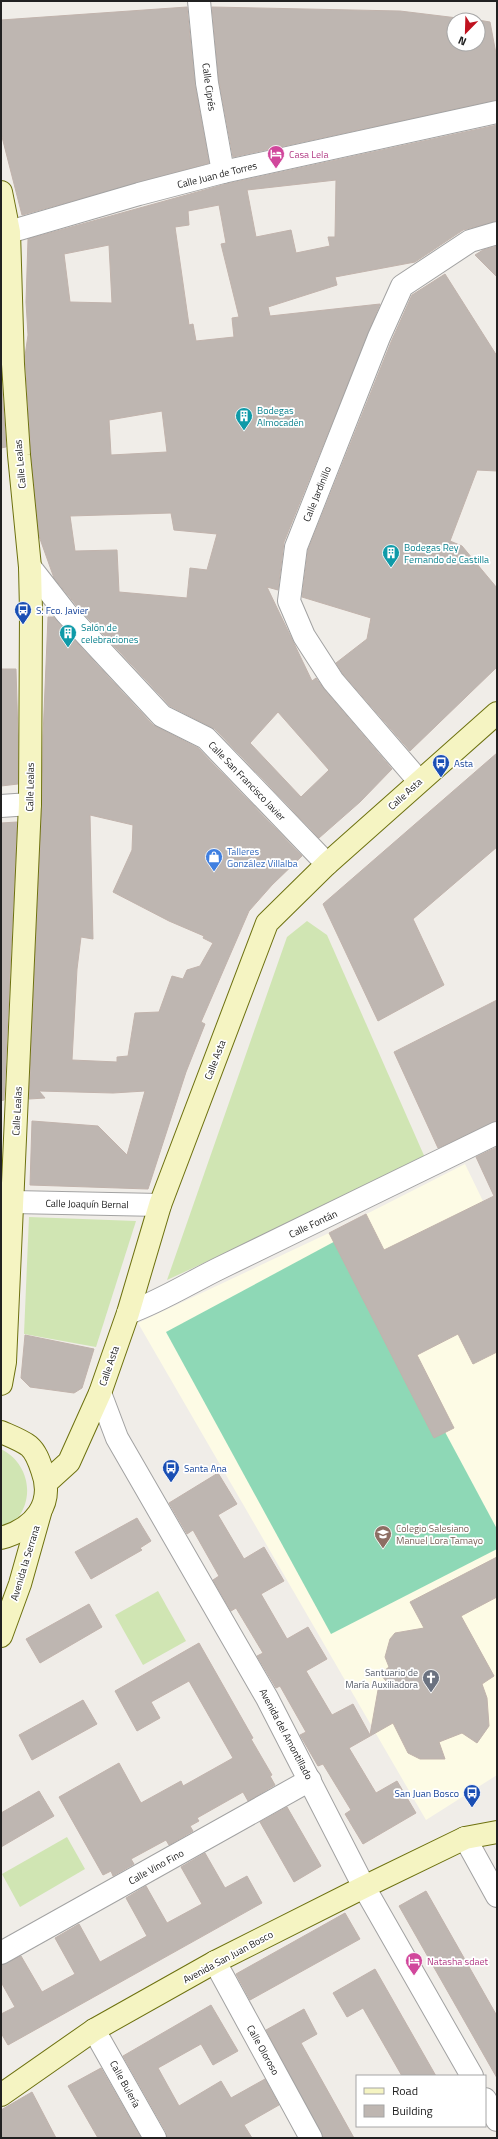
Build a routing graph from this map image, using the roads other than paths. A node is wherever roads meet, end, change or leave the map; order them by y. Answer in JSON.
{"nodes":[{"id":1,"x":199,"y":1,"type":"edge"},
{"id":2,"x":497,"y":112,"type":"edge"},
{"id":3,"x":223,"y":172,"type":"junction"},
{"id":4,"x":1,"y":192,"type":"edge"},
{"id":5,"x":9,"y":232,"type":"junction"},
{"id":6,"x":497,"y":233,"type":"edge"},
{"id":7,"x":30,"y":567,"type":"junction"},
{"id":8,"x":497,"y":713,"type":"edge"},
{"id":9,"x":419,"y":780,"type":"junction"},
{"id":10,"x":30,"y":804,"type":"junction"},
{"id":11,"x":1,"y":806,"type":"edge"},
{"id":12,"x":327,"y":864,"type":"junction"},
{"id":13,"x":9,"y":1125,"type":"edge"},
{"id":14,"x":497,"y":1133,"type":"edge"},
{"id":15,"x":13,"y":1202,"type":"junction"},
{"id":16,"x":160,"y":1206,"type":"junction"},
{"id":17,"x":128,"y":1314,"type":"junction"},
{"id":18,"x":1,"y":1384,"type":"edge"},
{"id":19,"x":100,"y":1393,"type":"junction"},
{"id":20,"x":1,"y":1432,"type":"edge"},
{"id":21,"x":47,"y":1482,"type":"junction"},
{"id":22,"x":40,"y":1512,"type":"junction"},
{"id":23,"x":1,"y":1538,"type":"edge"},
{"id":24,"x":1,"y":1636,"type":"edge"},
{"id":25,"x":310,"y":1780,"type":"junction"},
{"id":26,"x":497,"y":1832,"type":"edge"},
{"id":27,"x":465,"y":1838,"type":"junction"},
{"id":28,"x":364,"y":1886,"type":"junction"},
{"id":29,"x":497,"y":1896,"type":"edge"},
{"id":30,"x":1,"y":1953,"type":"edge"},
{"id":31,"x":214,"y":1962,"type":"junction"},
{"id":32,"x":94,"y":2030,"type":"junction"},
{"id":33,"x":471,"y":2075,"type":"edge"},
{"id":34,"x":1,"y":2095,"type":"edge"},
{"id":35,"x":486,"y":2101,"type":"edge"},
{"id":36,"x":497,"y":2120,"type":"edge"},
{"id":37,"x":155,"y":2138,"type":"edge"},
{"id":38,"x":311,"y":2138,"type":"edge"}],
"edges":[{"from":1,"to":3,"type":"street","name":"Calle Ciprés"},
{"from":2,"to":3,"type":"street","name":"Calle Juan de Torres"},
{"from":3,"to":5,"type":"street","name":"Calle Juan de Torres"},
{"from":4,"to":5,"type":"street","name":"Calle Lealas"},
{"from":5,"to":7,"type":"street","name":"Calle Lealas"},
{"from":6,"to":9,"type":"street","name":"Calle Jardinillo"},
{"from":7,"to":10,"type":"street","name":"Calle Lealas"},
{"from":7,"to":12,"type":"street","name":"Calle San Francisco Javier"},
{"from":8,"to":9,"type":"street","name":"Calle Asta"},
{"from":9,"to":12,"type":"street","name":"Calle Asta"},
{"from":10,"to":11,"type":"street"},
{"from":10,"to":13,"type":"street","name":"Calle Lealas"},
{"from":12,"to":16,"type":"street","name":"Calle Asta"},
{"from":13,"to":15,"type":"street","name":"Calle Lealas"},
{"from":14,"to":17,"type":"street","name":"Calle Fontán"},
{"from":15,"to":16,"type":"street","name":"Calle Joaquín Bernal"},
{"from":15,"to":18,"type":"street","name":"Calle Lealas"},
{"from":16,"to":17,"type":"street","name":"Calle Asta"},
{"from":17,"to":19,"type":"street","name":"Calle Asta"},
{"from":19,"to":21,"type":"street","name":"Calle Asta"},
{"from":19,"to":25,"type":"street","name":"Avenida del Amontillado"},
{"from":20,"to":21,"type":"street"},
{"from":21,"to":22,"type":"street","name":"Avenida la Serrana"},
{"from":22,"to":23,"type":"street"},
{"from":22,"to":24,"type":"street","name":"Avenida la Serrana"},
{"from":25,"to":28,"type":"street","name":"Avenida del Amontillado"},
{"from":25,"to":30,"type":"street","name":"Calle Vino Fino"},
{"from":26,"to":27,"type":"street","name":"Avenida San Juan Bosco"},
{"from":27,"to":28,"type":"street","name":"Avenida San Juan Bosco"},
{"from":27,"to":29,"type":"street"},
{"from":28,"to":31,"type":"street","name":"Avenida San Juan Bosco"},
{"from":28,"to":33,"type":"street","name":"Avenida del Amontillado"},
{"from":31,"to":32,"type":"street","name":"Avenida San Juan Bosco"},
{"from":31,"to":38,"type":"street","name":"Calle Oloroso"},
{"from":32,"to":34,"type":"street","name":"Avenida San Juan Bosco"},
{"from":32,"to":37,"type":"street","name":"Calle Bulería"},
{"from":35,"to":36,"type":"street"}]}
